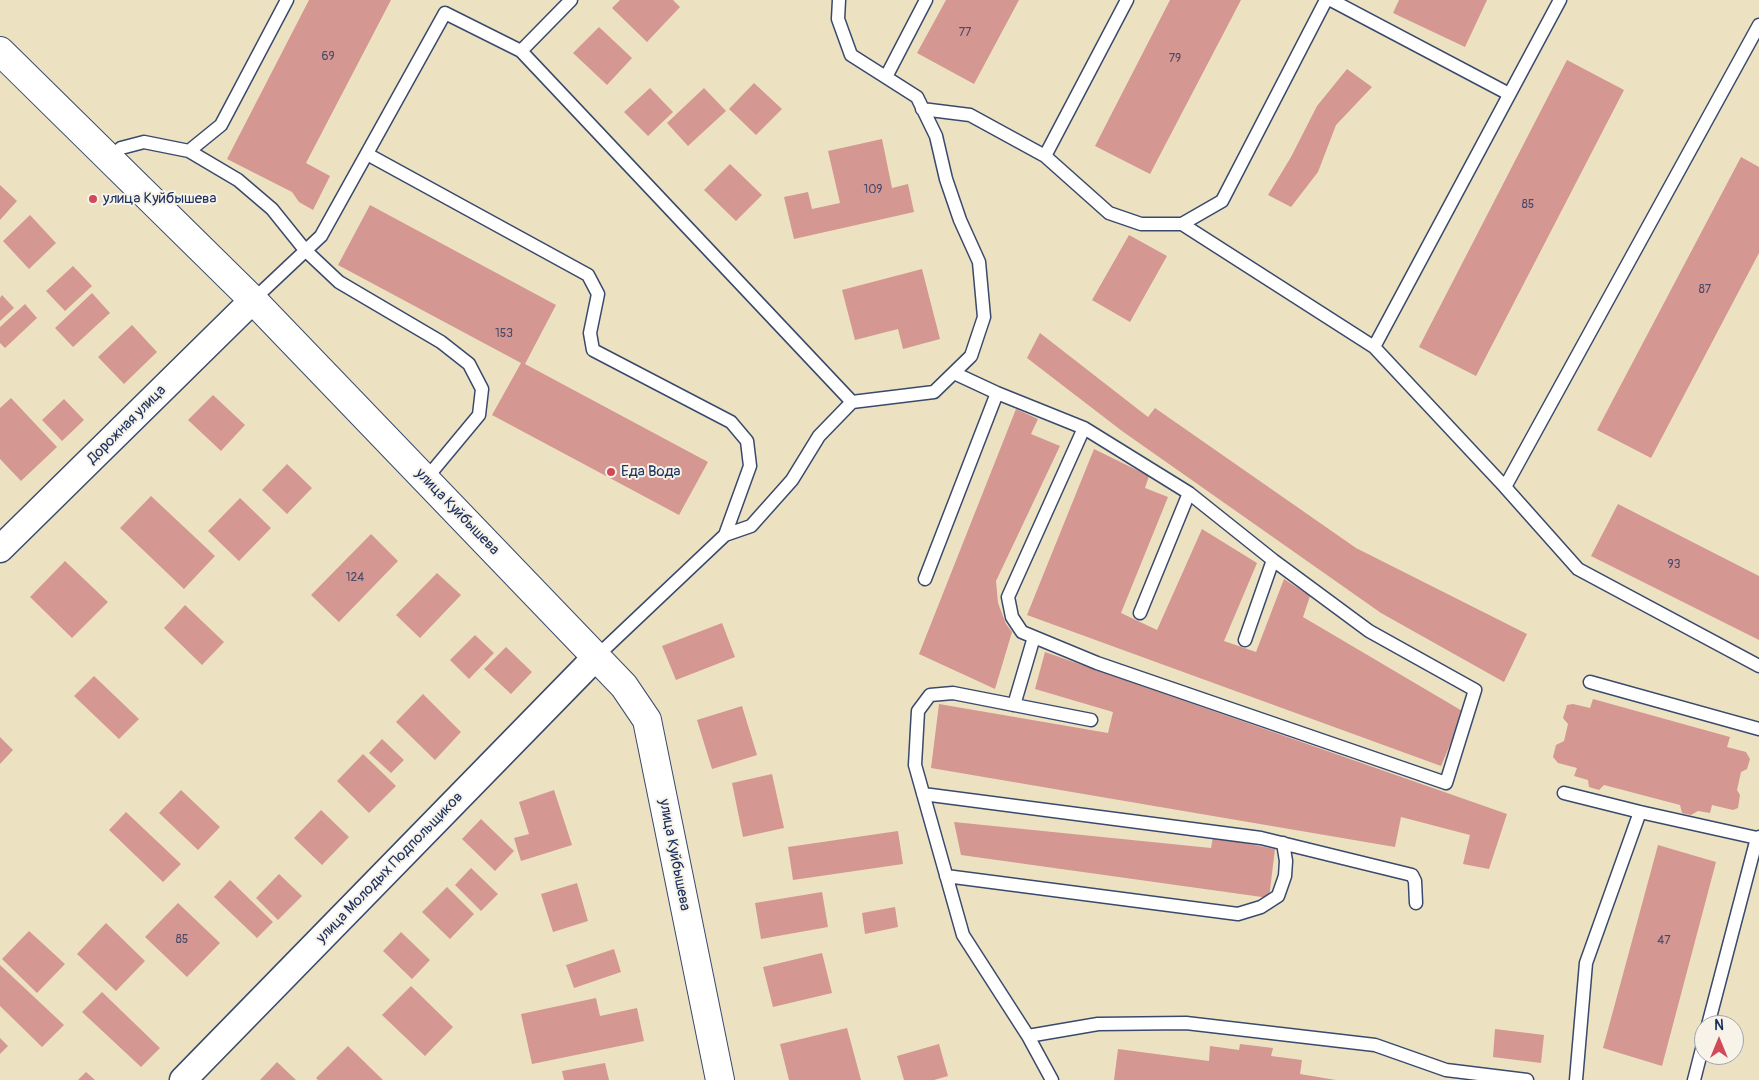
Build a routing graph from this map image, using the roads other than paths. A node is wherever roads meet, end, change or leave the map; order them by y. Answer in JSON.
{"nodes":[{"id":1,"x":287,"y":0,"type":"edge"},
{"id":2,"x":570,"y":0,"type":"edge"},
{"id":3,"x":839,"y":0,"type":"edge"},
{"id":4,"x":926,"y":0,"type":"edge"},
{"id":5,"x":1127,"y":0,"type":"edge"},
{"id":6,"x":1326,"y":0,"type":"edge"},
{"id":7,"x":1331,"y":0,"type":"edge"},
{"id":8,"x":1560,"y":0,"type":"edge"},
{"id":9,"x":1759,"y":25,"type":"edge"},
{"id":10,"x":0,"y":51,"type":"edge"},
{"id":11,"x":521,"y":51,"type":"junction"},
{"id":12,"x":886,"y":77,"type":"junction"},
{"id":13,"x":1509,"y":94,"type":"junction"},
{"id":14,"x":922,"y":109,"type":"junction"},
{"id":15,"x":189,"y":151,"type":"junction"},
{"id":16,"x":366,"y":154,"type":"junction"},
{"id":17,"x":1045,"y":156,"type":"junction"},
{"id":18,"x":109,"y":158,"type":"junction"},
{"id":19,"x":1182,"y":224,"type":"junction"},
{"id":20,"x":306,"y":250,"type":"junction"},
{"id":21,"x":253,"y":300,"type":"junction"},
{"id":22,"x":1374,"y":347,"type":"junction"},
{"id":23,"x":954,"y":372,"type":"junction"},
{"id":24,"x":997,"y":392,"type":"junction"},
{"id":25,"x":852,"y":402,"type":"junction"},
{"id":26,"x":1084,"y":428,"type":"junction"},
{"id":27,"x":426,"y":480,"type":"junction"},
{"id":28,"x":1505,"y":487,"type":"junction"},
{"id":29,"x":1188,"y":493,"type":"junction"},
{"id":30,"x":725,"y":535,"type":"junction"},
{"id":31,"x":0,"y":549,"type":"edge"},
{"id":32,"x":1272,"y":560,"type":"junction"},
{"id":33,"x":925,"y":578,"type":"dead end"},
{"id":34,"x":1140,"y":613,"type":"dead end"},
{"id":35,"x":1034,"y":637,"type":"junction"},
{"id":36,"x":1245,"y":640,"type":"dead end"},
{"id":37,"x":596,"y":657,"type":"junction"},
{"id":38,"x":1759,"y":666,"type":"edge"},
{"id":39,"x":1590,"y":682,"type":"dead end"},
{"id":40,"x":1014,"y":705,"type":"junction"},
{"id":41,"x":1091,"y":720,"type":"dead end"},
{"id":42,"x":1759,"y":729,"type":"edge"},
{"id":43,"x":1564,"y":793,"type":"dead end"},
{"id":44,"x":923,"y":794,"type":"junction"},
{"id":45,"x":1640,"y":812,"type":"junction"},
{"id":46,"x":1758,"y":838,"type":"edge"},
{"id":47,"x":1283,"y":844,"type":"junction"},
{"id":48,"x":946,"y":876,"type":"junction"},
{"id":49,"x":1416,"y":903,"type":"dead end"},
{"id":50,"x":1711,"y":1015,"type":"edge"},
{"id":51,"x":1028,"y":1036,"type":"junction"},
{"id":52,"x":1698,"y":1065,"type":"edge"},
{"id":53,"x":183,"y":1080,"type":"edge"},
{"id":54,"x":720,"y":1080,"type":"edge"},
{"id":55,"x":1052,"y":1080,"type":"edge"},
{"id":56,"x":1527,"y":1080,"type":"edge"},
{"id":57,"x":1576,"y":1080,"type":"edge"},
{"id":58,"x":1694,"y":1080,"type":"edge"}],
"edges":[{"from":1,"to":15,"type":"lane"},
{"from":2,"to":11,"type":"lane"},
{"from":3,"to":12,"type":"lane"},
{"from":4,"to":12,"type":"lane"},
{"from":5,"to":17,"type":"lane"},
{"from":6,"to":19,"type":"lane"},
{"from":7,"to":13,"type":"lane"},
{"from":8,"to":13,"type":"lane"},
{"from":9,"to":28,"type":"lane"},
{"from":10,"to":18,"type":"main road","name":"улица Куйбышева"},
{"from":11,"to":16,"type":"lane"},
{"from":11,"to":25,"type":"lane"},
{"from":12,"to":14,"type":"lane"},
{"from":13,"to":22,"type":"lane"},
{"from":14,"to":17,"type":"lane"},
{"from":14,"to":23,"type":"lane"},
{"from":15,"to":18,"type":"lane"},
{"from":15,"to":20,"type":"lane"},
{"from":16,"to":20,"type":"lane"},
{"from":16,"to":30,"type":"lane"},
{"from":17,"to":19,"type":"lane"},
{"from":18,"to":21,"type":"main road","name":"улица Куйбышева"},
{"from":19,"to":22,"type":"lane"},
{"from":20,"to":21,"type":"lane"},
{"from":20,"to":27,"type":"lane"},
{"from":21,"to":27,"type":"main road","name":"улица Куйбышева"},
{"from":21,"to":31,"type":"street","name":"Дорожная улица"},
{"from":22,"to":28,"type":"lane"},
{"from":23,"to":24,"type":"lane"},
{"from":23,"to":25,"type":"lane"},
{"from":24,"to":26,"type":"lane"},
{"from":24,"to":33,"type":"lane"},
{"from":25,"to":30,"type":"lane"},
{"from":26,"to":29,"type":"lane"},
{"from":26,"to":35,"type":"lane"},
{"from":27,"to":37,"type":"main road","name":"улица Куйбышева"},
{"from":28,"to":38,"type":"lane"},
{"from":29,"to":32,"type":"lane"},
{"from":29,"to":34,"type":"lane"},
{"from":30,"to":37,"type":"lane"},
{"from":32,"to":35,"type":"lane"},
{"from":32,"to":36,"type":"lane"},
{"from":35,"to":40,"type":"lane"},
{"from":37,"to":53,"type":"street","name":"улица Молодых Подпольщиков"},
{"from":37,"to":54,"type":"main road","name":"улица Куйбышева"},
{"from":39,"to":42,"type":"lane"},
{"from":40,"to":41,"type":"lane"},
{"from":40,"to":44,"type":"lane"},
{"from":43,"to":45,"type":"lane"},
{"from":44,"to":47,"type":"lane"},
{"from":44,"to":48,"type":"lane"},
{"from":45,"to":46,"type":"lane"},
{"from":45,"to":57,"type":"lane"},
{"from":46,"to":50,"type":"lane"},
{"from":47,"to":48,"type":"lane"},
{"from":47,"to":49,"type":"lane"},
{"from":48,"to":51,"type":"lane"},
{"from":51,"to":55,"type":"lane"},
{"from":51,"to":56,"type":"lane"},
{"from":52,"to":58,"type":"lane"}]}
